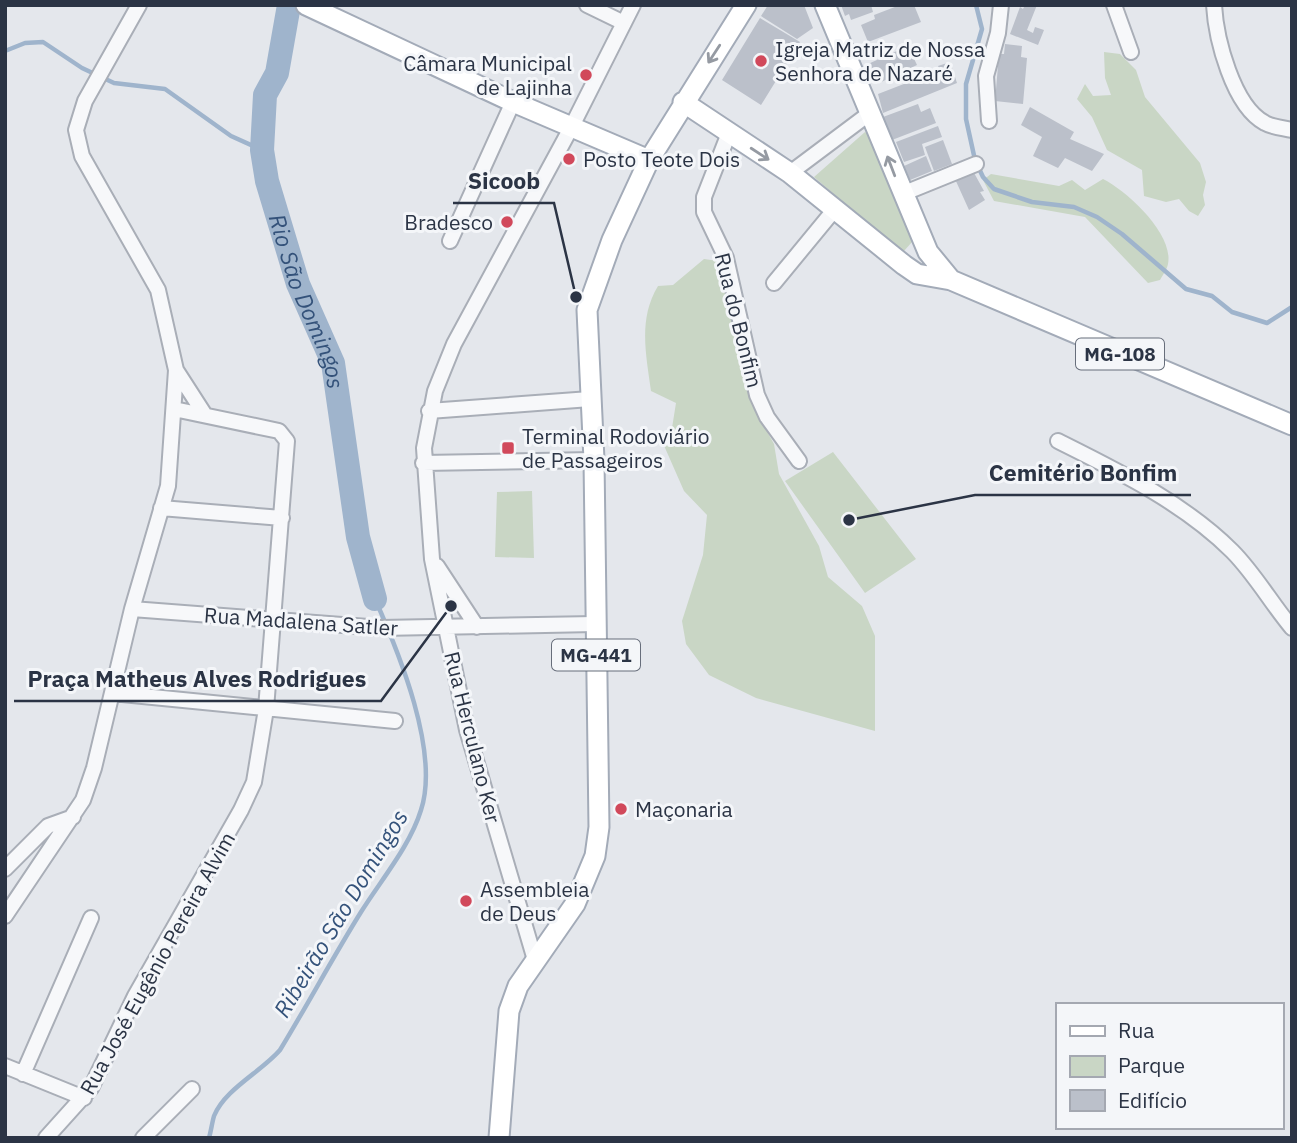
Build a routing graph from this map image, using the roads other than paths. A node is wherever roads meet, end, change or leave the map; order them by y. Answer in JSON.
{"nodes":[{"id":1,"x":139,"y":5,"type":"edge"},
{"id":2,"x":587,"y":5,"type":"edge"},
{"id":3,"x":633,"y":5,"type":"edge"},
{"id":4,"x":746,"y":5,"type":"edge"},
{"id":5,"x":825,"y":5,"type":"edge"},
{"id":6,"x":1001,"y":5,"type":"edge"},
{"id":7,"x":1114,"y":5,"type":"edge"},
{"id":8,"x":1214,"y":5,"type":"edge"},
{"id":9,"x":312,"y":8,"type":"edge"},
{"id":10,"x":624,"y":23,"type":"junction"},
{"id":11,"x":1131,"y":52,"type":"dead end"},
{"id":12,"x":513,"y":102,"type":"junction"},
{"id":13,"x":683,"y":102,"type":"junction"},
{"id":14,"x":870,"y":113,"type":"junction"},
{"id":15,"x":989,"y":121,"type":"dead end"},
{"id":16,"x":572,"y":127,"type":"junction"},
{"id":17,"x":1292,"y":130,"type":"edge"},
{"id":18,"x":729,"y":133,"type":"junction"},
{"id":19,"x":649,"y":160,"type":"junction"},
{"id":20,"x":976,"y":164,"type":"dead end"},
{"id":21,"x":790,"y":173,"type":"junction"},
{"id":22,"x":902,"y":194,"type":"junction"},
{"id":23,"x":835,"y":209,"type":"junction"},
{"id":24,"x":450,"y":242,"type":"dead end"},
{"id":25,"x":928,"y":252,"type":"junction"},
{"id":26,"x":917,"y":274,"type":"junction"},
{"id":27,"x":951,"y":280,"type":"junction"},
{"id":28,"x":774,"y":283,"type":"dead end"},
{"id":29,"x":176,"y":370,"type":"junction"},
{"id":30,"x":590,"y":399,"type":"junction"},
{"id":31,"x":174,"y":409,"type":"junction"},
{"id":32,"x":429,"y":411,"type":"junction"},
{"id":33,"x":205,"y":415,"type":"junction"},
{"id":34,"x":1292,"y":425,"type":"edge"},
{"id":35,"x":1058,"y":441,"type":"dead end"},
{"id":36,"x":594,"y":460,"type":"junction"},
{"id":37,"x":799,"y":461,"type":"dead end"},
{"id":38,"x":423,"y":463,"type":"junction"},
{"id":39,"x":161,"y":508,"type":"junction"},
{"id":40,"x":282,"y":518,"type":"junction"},
{"id":41,"x":432,"y":559,"type":"junction"},
{"id":42,"x":132,"y":609,"type":"junction"},
{"id":43,"x":272,"y":621,"type":"junction"},
{"id":44,"x":596,"y":624,"type":"junction"},
{"id":45,"x":446,"y":626,"type":"junction"},
{"id":46,"x":477,"y":627,"type":"junction"},
{"id":47,"x":1292,"y":628,"type":"edge"},
{"id":48,"x":112,"y":693,"type":"junction"},
{"id":49,"x":266,"y":709,"type":"junction"},
{"id":50,"x":395,"y":721,"type":"dead end"},
{"id":51,"x":74,"y":817,"type":"junction"},
{"id":52,"x":5,"y":869,"type":"edge"},
{"id":53,"x":5,"y":916,"type":"edge"},
{"id":54,"x":91,"y":918,"type":"dead end"},
{"id":55,"x":535,"y":960,"type":"junction"},
{"id":56,"x":5,"y":1066,"type":"edge"},
{"id":57,"x":23,"y":1074,"type":"junction"},
{"id":58,"x":192,"y":1089,"type":"dead end"},
{"id":59,"x":84,"y":1098,"type":"junction"},
{"id":60,"x":46,"y":1138,"type":"edge"},
{"id":61,"x":143,"y":1138,"type":"edge"},
{"id":62,"x":499,"y":1138,"type":"edge"}],
"edges":[{"from":1,"to":29,"type":"street"},
{"from":2,"to":10,"type":"street"},
{"from":3,"to":10,"type":"street","name":"Rua Herculano Ker"},
{"from":4,"to":13,"type":"main road","one_way":true},
{"from":5,"to":14,"type":"main road","number":"MG-108"},
{"from":6,"to":15,"type":"street"},
{"from":7,"to":11,"type":"street"},
{"from":8,"to":17,"type":"street"},
{"from":9,"to":12,"type":"main road"},
{"from":10,"to":16,"type":"street","name":"Rua Herculano Ker"},
{"from":12,"to":16,"type":"main road"},
{"from":12,"to":24,"type":"street"},
{"from":13,"to":18,"type":"main road","number":"MG-108"},
{"from":13,"to":19,"type":"main road"},
{"from":14,"to":21,"type":"street"},
{"from":22,"to":14,"type":"main road","number":"MG-108","one_way":true},
{"from":16,"to":19,"type":"main road"},
{"from":16,"to":32,"type":"street","name":"Rua Herculano Ker"},
{"from":18,"to":21,"type":"main road","number":"MG-108","one_way":true},
{"from":18,"to":37,"type":"street","name":"Rua do Bonfim"},
{"from":19,"to":30,"type":"main road","number":"MG-441"},
{"from":20,"to":22,"type":"street"},
{"from":21,"to":23,"type":"main road","number":"MG-108"},
{"from":22,"to":25,"type":"main road","number":"MG-108"},
{"from":23,"to":26,"type":"main road","number":"MG-108"},
{"from":23,"to":28,"type":"street"},
{"from":25,"to":26,"type":"main road"},
{"from":25,"to":27,"type":"main road","number":"MG-108"},
{"from":26,"to":27,"type":"main road","number":"MG-108"},
{"from":27,"to":34,"type":"main road","number":"MG-108"},
{"from":29,"to":31,"type":"street"},
{"from":29,"to":33,"type":"street"},
{"from":30,"to":32,"type":"street"},
{"from":30,"to":36,"type":"main road","number":"MG-441"},
{"from":31,"to":33,"type":"street","name":"Rua José Eugênio Pereira Alvim"},
{"from":31,"to":39,"type":"street"},
{"from":32,"to":38,"type":"street","name":"Rua Herculano Ker"},
{"from":33,"to":40,"type":"street","name":"Rua José Eugênio Pereira Alvim"},
{"from":35,"to":47,"type":"street"},
{"from":36,"to":38,"type":"street"},
{"from":36,"to":44,"type":"main road","number":"MG-441"},
{"from":38,"to":41,"type":"street","name":"Rua Herculano Ker"},
{"from":39,"to":40,"type":"street"},
{"from":39,"to":42,"type":"street"},
{"from":40,"to":43,"type":"street","name":"Rua José Eugênio Pereira Alvim"},
{"from":41,"to":45,"type":"street","name":"Rua Herculano Ker"},
{"from":41,"to":46,"type":"street"},
{"from":42,"to":43,"type":"street","name":"Rua Madalena Satler"},
{"from":42,"to":48,"type":"street"},
{"from":43,"to":45,"type":"street","name":"Rua Madalena Satler"},
{"from":43,"to":49,"type":"street","name":"Rua José Eugênio Pereira Alvim"},
{"from":44,"to":46,"type":"street","name":"Rua Madalena Satler"},
{"from":44,"to":55,"type":"main road","number":"MG-441"},
{"from":45,"to":46,"type":"street","name":"Rua Madalena Satler"},
{"from":45,"to":55,"type":"street","name":"Rua Herculano Ker"},
{"from":48,"to":49,"type":"street"},
{"from":48,"to":51,"type":"street"},
{"from":49,"to":50,"type":"street"},
{"from":49,"to":59,"type":"street","name":"Rua José Eugênio Pereira Alvim"},
{"from":51,"to":52,"type":"street"},
{"from":51,"to":53,"type":"street"},
{"from":54,"to":57,"type":"street"},
{"from":55,"to":62,"type":"main road","number":"MG-441"},
{"from":56,"to":57,"type":"street"},
{"from":57,"to":59,"type":"street"},
{"from":58,"to":61,"type":"street"},
{"from":59,"to":60,"type":"street","name":"Rua José Eugênio Pereira Alvim"}]}
